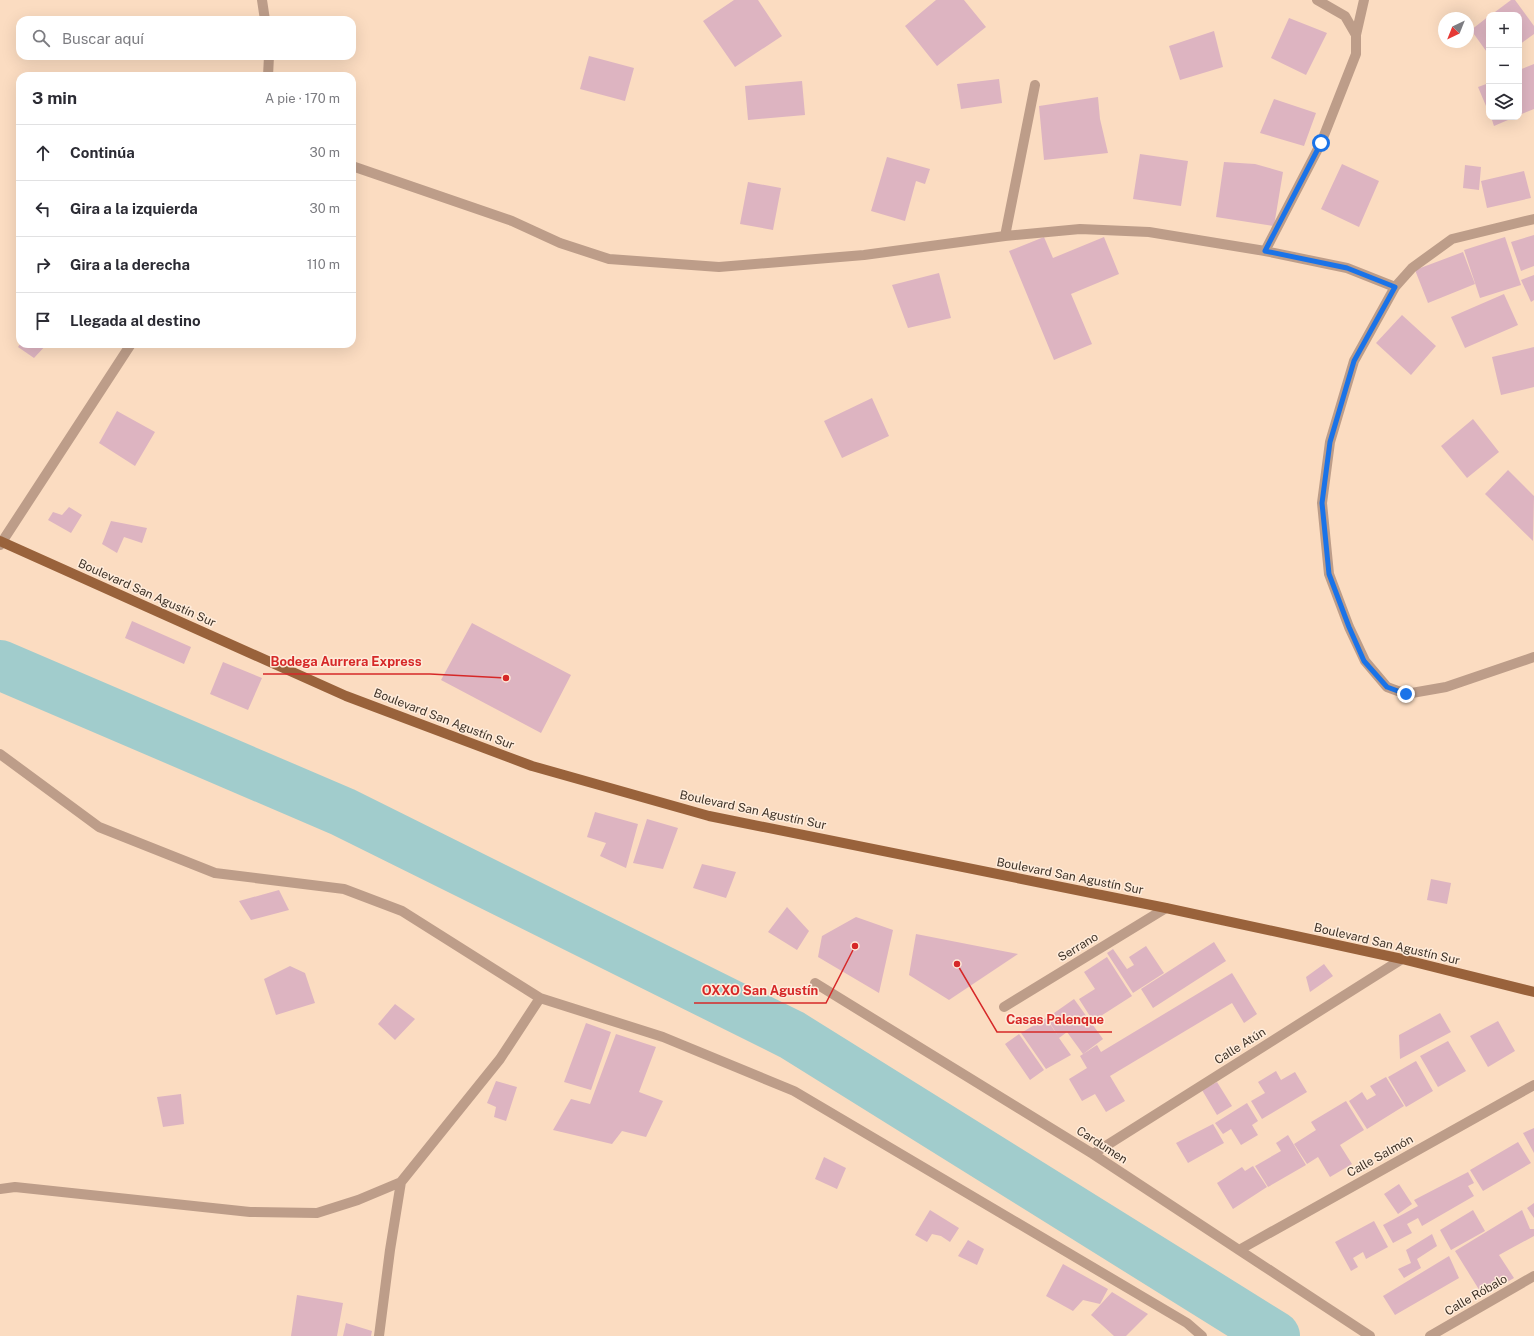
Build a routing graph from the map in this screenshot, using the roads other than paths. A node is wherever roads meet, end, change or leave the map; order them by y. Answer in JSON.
{"nodes":[{"id":1,"x":262,"y":0,"type":"edge"},
{"id":2,"x":1317,"y":0,"type":"edge"},
{"id":3,"x":1364,"y":0,"type":"edge"},
{"id":4,"x":264,"y":16,"type":"edge"},
{"id":5,"x":1356,"y":35,"type":"junction"},
{"id":6,"x":269,"y":60,"type":"edge"},
{"id":7,"x":268,"y":72,"type":"edge"},
{"id":8,"x":1035,"y":85,"type":"dead end"},
{"id":9,"x":356,"y":167,"type":"edge"},
{"id":10,"x":1534,"y":219,"type":"edge"},
{"id":11,"x":1005,"y":236,"type":"junction"},
{"id":12,"x":1265,"y":251,"type":"junction"},
{"id":13,"x":1395,"y":287,"type":"junction"},
{"id":14,"x":128,"y":348,"type":"edge"},
{"id":15,"x":0,"y":543,"type":"edge"},
{"id":16,"x":1534,"y":657,"type":"edge"},
{"id":17,"x":0,"y":754,"type":"edge"},
{"id":18,"x":1166,"y":908,"type":"junction"},
{"id":19,"x":1402,"y":959,"type":"junction"},
{"id":20,"x":816,"y":983,"type":"dead end"},
{"id":21,"x":1534,"y":992,"type":"edge"},
{"id":22,"x":540,"y":998,"type":"junction"},
{"id":23,"x":1004,"y":1007,"type":"dead end"},
{"id":24,"x":1534,"y":1085,"type":"edge"},
{"id":25,"x":1092,"y":1154,"type":"junction"},
{"id":26,"x":401,"y":1182,"type":"junction"},
{"id":27,"x":0,"y":1190,"type":"edge"},
{"id":28,"x":1239,"y":1250,"type":"junction"},
{"id":29,"x":1534,"y":1276,"type":"edge"},
{"id":30,"x":379,"y":1336,"type":"edge"},
{"id":31,"x":1202,"y":1336,"type":"edge"},
{"id":32,"x":1370,"y":1336,"type":"edge"},
{"id":33,"x":1430,"y":1336,"type":"edge"}],
"edges":[{"from":1,"to":4,"type":"street"},
{"from":2,"to":5,"type":"street"},
{"from":3,"to":5,"type":"street"},
{"from":5,"to":12,"type":"street"},
{"from":6,"to":7,"type":"street"},
{"from":8,"to":11,"type":"street"},
{"from":9,"to":11,"type":"street"},
{"from":10,"to":13,"type":"street"},
{"from":11,"to":12,"type":"street"},
{"from":12,"to":13,"type":"street"},
{"from":13,"to":16,"type":"street"},
{"from":14,"to":15,"type":"street"},
{"from":15,"to":18,"type":"main road","name":"Boulevard San Agustín Sur"},
{"from":17,"to":22,"type":"street"},
{"from":18,"to":19,"type":"main road","name":"Boulevard San Agustín Sur"},
{"from":18,"to":23,"type":"street","name":"Serrano"},
{"from":19,"to":21,"type":"main road","name":"Boulevard San Agustín Sur"},
{"from":19,"to":25,"type":"street","name":"Calle Atún"},
{"from":20,"to":25,"type":"street","name":"Cardumen"},
{"from":22,"to":26,"type":"street"},
{"from":22,"to":31,"type":"street"},
{"from":24,"to":28,"type":"street","name":"Calle Salmón"},
{"from":25,"to":28,"type":"street","name":"Cardumen"},
{"from":26,"to":27,"type":"street"},
{"from":26,"to":30,"type":"street"},
{"from":28,"to":32,"type":"street","name":"Cardumen"},
{"from":29,"to":33,"type":"street","name":"Calle Róbalo"}]}
